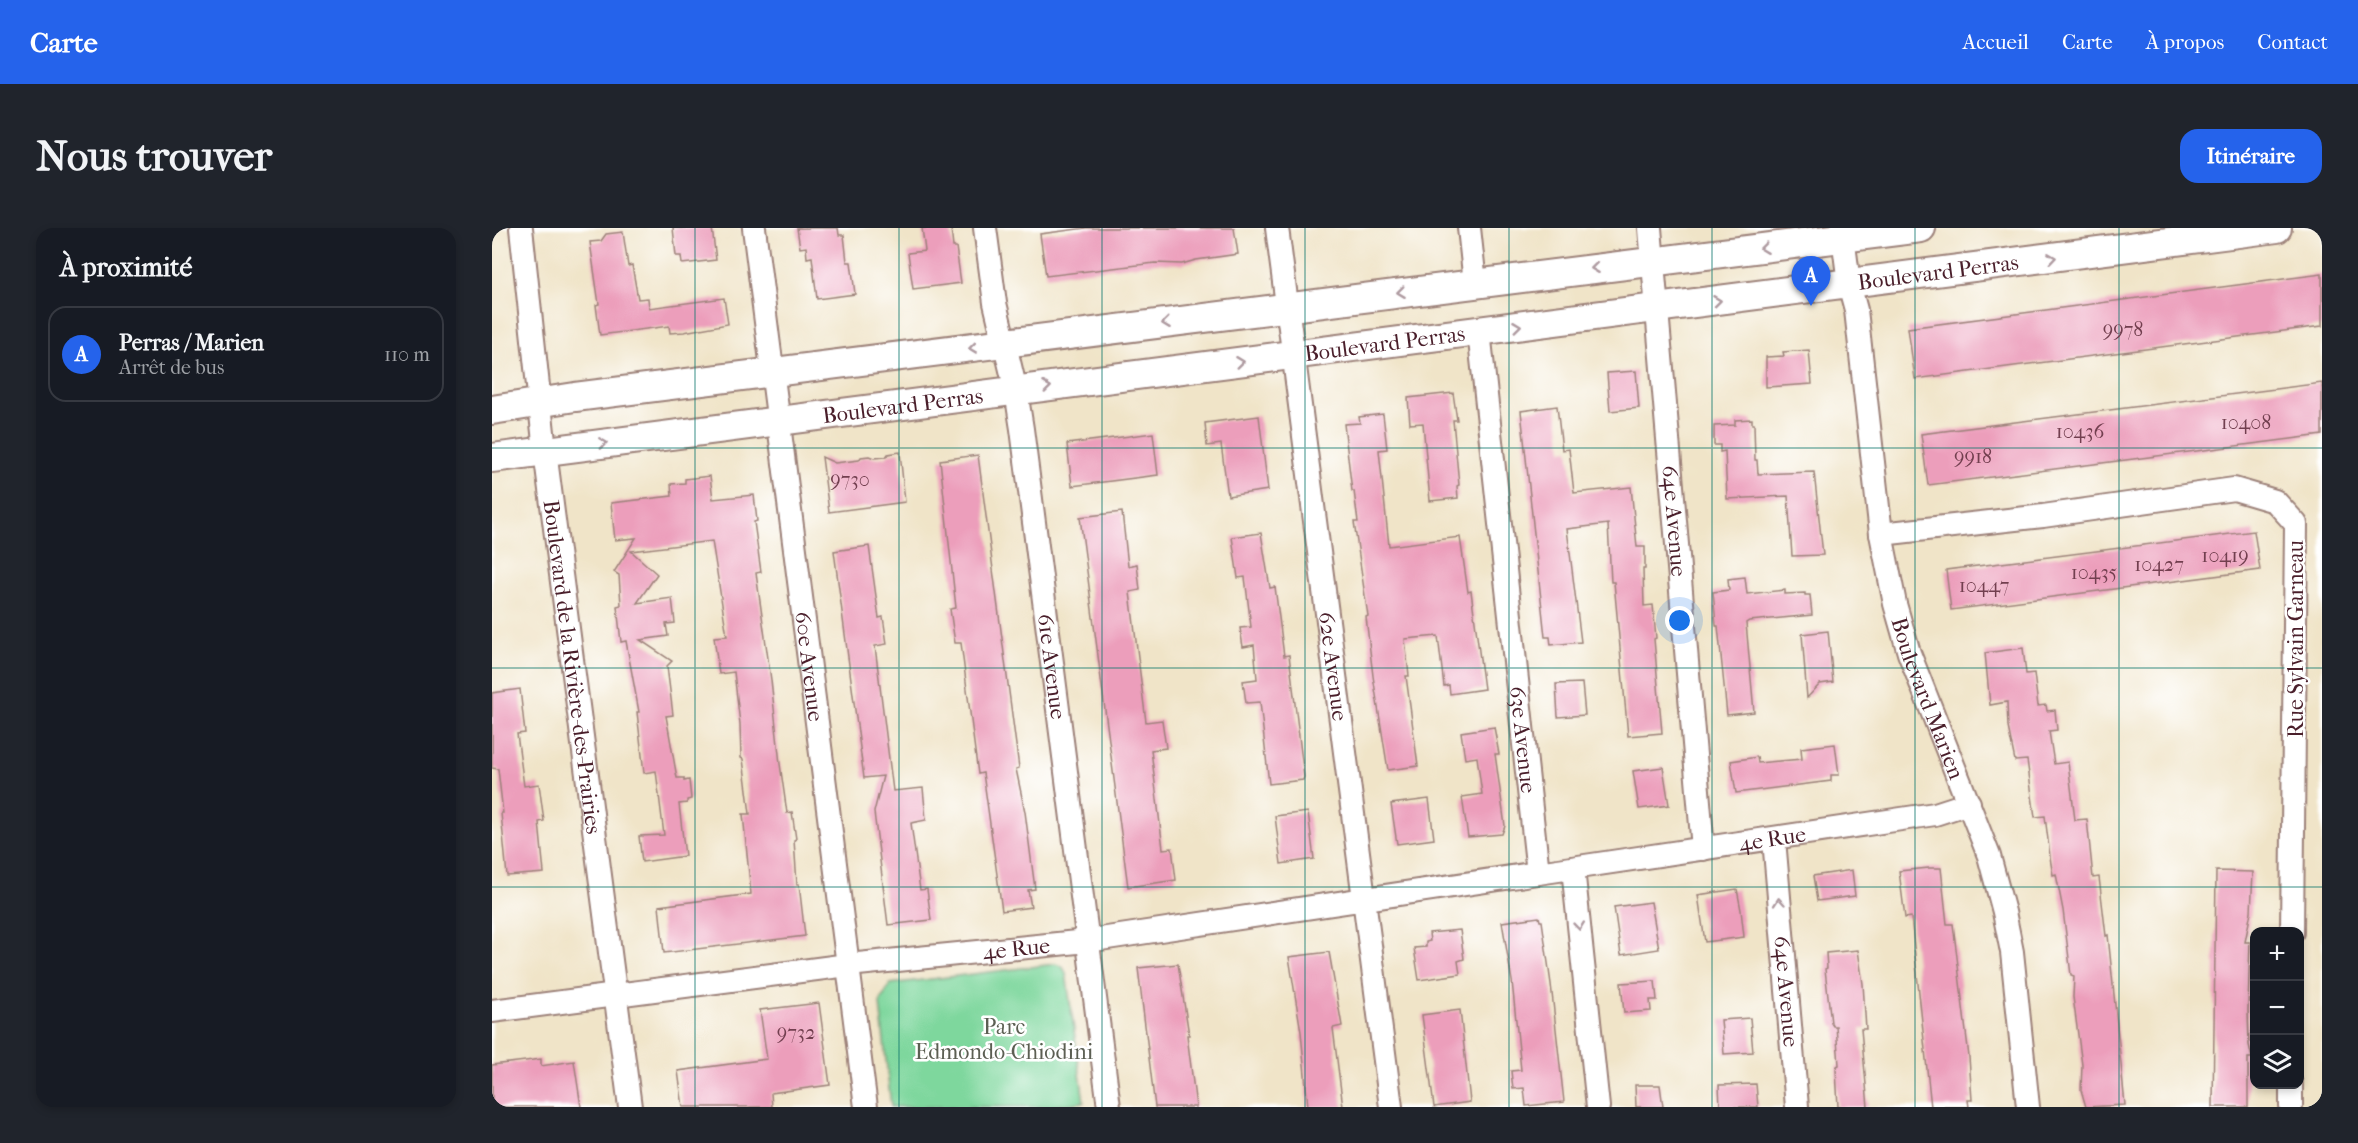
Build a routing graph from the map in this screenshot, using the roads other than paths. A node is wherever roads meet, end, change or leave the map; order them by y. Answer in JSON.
{"nodes":[{"id":1,"x":520,"y":228,"type":"edge"},
{"id":2,"x":754,"y":228,"type":"edge"},
{"id":3,"x":985,"y":228,"type":"edge"},
{"id":4,"x":1277,"y":228,"type":"edge"},
{"id":5,"x":1469,"y":228,"type":"edge"},
{"id":6,"x":1650,"y":228,"type":"edge"},
{"id":7,"x":1921,"y":228,"type":"edge"},
{"id":8,"x":2277,"y":228,"type":"edge"},
{"id":9,"x":1843,"y":233,"type":"edge"},
{"id":10,"x":1653,"y":261,"type":"junction"},
{"id":11,"x":1475,"y":283,"type":"junction"},
{"id":12,"x":1849,"y":284,"type":"junction"},
{"id":13,"x":1288,"y":308,"type":"junction"},
{"id":14,"x":1659,"y":309,"type":"junction"},
{"id":15,"x":1479,"y":331,"type":"junction"},
{"id":16,"x":1005,"y":344,"type":"junction"},
{"id":17,"x":1293,"y":354,"type":"junction"},
{"id":18,"x":774,"y":374,"type":"junction"},
{"id":19,"x":1016,"y":390,"type":"junction"},
{"id":20,"x":540,"y":403,"type":"junction"},
{"id":21,"x":492,"y":410,"type":"edge"},
{"id":22,"x":780,"y":420,"type":"junction"},
{"id":23,"x":545,"y":451,"type":"junction"},
{"id":24,"x":492,"y":458,"type":"edge"},
{"id":25,"x":1881,"y":534,"type":"junction"},
{"id":26,"x":1969,"y":803,"type":"junction"},
{"id":27,"x":1774,"y":839,"type":"junction"},
{"id":28,"x":1703,"y":849,"type":"junction"},
{"id":29,"x":1573,"y":868,"type":"junction"},
{"id":30,"x":1538,"y":873,"type":"junction"},
{"id":31,"x":1364,"y":899,"type":"junction"},
{"id":32,"x":2292,"y":927,"type":"edge"},
{"id":33,"x":1088,"y":941,"type":"junction"},
{"id":34,"x":848,"y":965,"type":"junction"},
{"id":35,"x":614,"y":996,"type":"junction"},
{"id":36,"x":492,"y":1011,"type":"edge"},
{"id":37,"x":2291,"y":1089,"type":"edge"},
{"id":38,"x":630,"y":1107,"type":"edge"},
{"id":39,"x":866,"y":1107,"type":"edge"},
{"id":40,"x":1109,"y":1107,"type":"edge"},
{"id":41,"x":1391,"y":1107,"type":"edge"},
{"id":42,"x":1598,"y":1107,"type":"edge"},
{"id":43,"x":1797,"y":1107,"type":"edge"},
{"id":44,"x":2028,"y":1107,"type":"edge"},
{"id":45,"x":2291,"y":1107,"type":"edge"}],
"edges":[{"from":1,"to":20,"type":"street","name":"Boulevard de la Rivière-des-Prairies"},
{"from":2,"to":18,"type":"street","name":"60e Avenue"},
{"from":3,"to":16,"type":"street","name":"61e Avenue"},
{"from":4,"to":13,"type":"street","name":"62e Avenue"},
{"from":5,"to":11,"type":"street"},
{"from":6,"to":10,"type":"street","name":"64e Avenue"},
{"from":7,"to":9,"type":"main road","name":"Boulevard Perras"},
{"from":12,"to":8,"type":"main road","name":"Boulevard Perras","one_way":true},
{"from":9,"to":10,"type":"main road","name":"Boulevard Perras","one_way":true},
{"from":9,"to":12,"type":"street","name":"Boulevard Marien"},
{"from":10,"to":11,"type":"main road","name":"Boulevard Perras","one_way":true},
{"from":10,"to":14,"type":"street","name":"64e Avenue"},
{"from":11,"to":13,"type":"main road","name":"Boulevard Perras","one_way":true},
{"from":14,"to":12,"type":"main road","name":"Boulevard Perras","one_way":true},
{"from":12,"to":25,"type":"street","name":"Boulevard Marien"},
{"from":13,"to":16,"type":"main road","name":"Boulevard Perras","one_way":true},
{"from":13,"to":17,"type":"street","name":"62e Avenue"},
{"from":15,"to":14,"type":"main road","name":"Boulevard Perras","one_way":true},
{"from":14,"to":28,"type":"street","name":"64e Avenue"},
{"from":15,"to":17,"type":"main road","name":"Boulevard Perras"},
{"from":15,"to":30,"type":"street","name":"63e Avenue"},
{"from":16,"to":18,"type":"main road","name":"Boulevard Perras","one_way":true},
{"from":16,"to":19,"type":"street","name":"61e Avenue"},
{"from":19,"to":17,"type":"main road","name":"Boulevard Perras","one_way":true},
{"from":17,"to":31,"type":"street","name":"62e Avenue"},
{"from":18,"to":20,"type":"main road","name":"Boulevard Perras"},
{"from":18,"to":22,"type":"street","name":"60e Avenue"},
{"from":19,"to":22,"type":"main road","name":"Boulevard Perras"},
{"from":19,"to":33,"type":"street","name":"61e Avenue"},
{"from":20,"to":21,"type":"main road","name":"Boulevard Perras"},
{"from":20,"to":23,"type":"street","name":"Boulevard de la Rivière-des-Prairies"},
{"from":23,"to":22,"type":"main road","name":"Boulevard Perras","one_way":true},
{"from":22,"to":34,"type":"street","name":"60e Avenue"},
{"from":23,"to":24,"type":"main road","name":"Boulevard Perras"},
{"from":23,"to":35,"type":"street","name":"Boulevard de la Rivière-des-Prairies"},
{"from":25,"to":26,"type":"street","name":"Boulevard Marien"},
{"from":25,"to":32,"type":"street","name":"Rue Sylvain Garneau"},
{"from":26,"to":27,"type":"street","name":"4e Rue"},
{"from":26,"to":44,"type":"street","name":"Boulevard Marien"},
{"from":27,"to":28,"type":"street","name":"4e Rue"},
{"from":43,"to":27,"type":"street","name":"64e Avenue","one_way":true},
{"from":28,"to":29,"type":"street","name":"4e Rue"},
{"from":29,"to":30,"type":"street"},
{"from":29,"to":42,"type":"street","one_way":true},
{"from":30,"to":31,"type":"street","name":"4e Rue"},
{"from":31,"to":33,"type":"street","name":"4e Rue"},
{"from":31,"to":41,"type":"street","name":"62e Avenue"},
{"from":33,"to":34,"type":"street","name":"4e Rue"},
{"from":33,"to":40,"type":"street","name":"61e Avenue"},
{"from":34,"to":35,"type":"street","name":"4e Rue"},
{"from":34,"to":39,"type":"street","name":"60e Avenue"},
{"from":35,"to":36,"type":"street","name":"4e Rue"},
{"from":35,"to":38,"type":"street","name":"Boulevard de la Rivière-des-Prairies"},
{"from":37,"to":45,"type":"street"}]}
